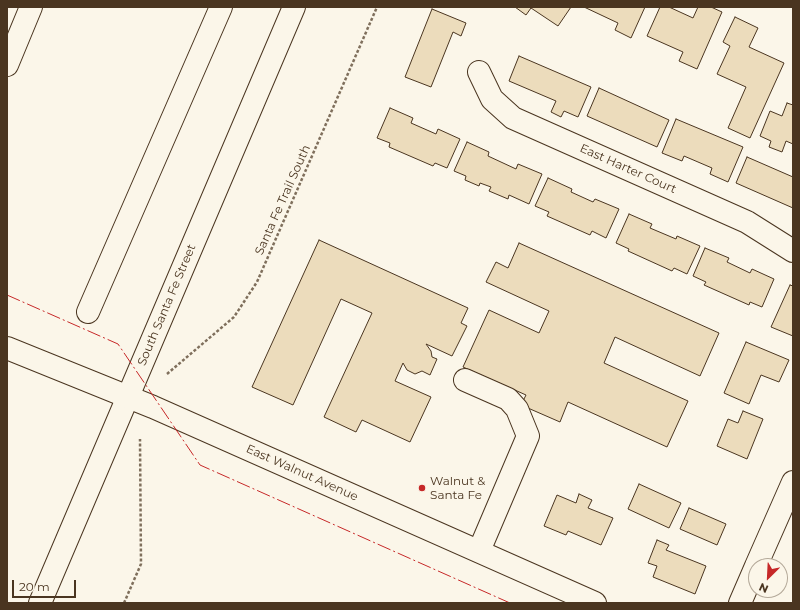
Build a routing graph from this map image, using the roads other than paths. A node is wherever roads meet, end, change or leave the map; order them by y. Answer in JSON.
{"nodes":[{"id":1,"x":31,"y":7,"type":"edge"},
{"id":2,"x":221,"y":7,"type":"edge"},
{"id":3,"x":294,"y":7,"type":"edge"},
{"id":4,"x":7,"y":65,"type":"edge"},
{"id":5,"x":479,"y":72,"type":"dead end"},
{"id":6,"x":793,"y":251,"type":"edge"},
{"id":7,"x":88,"y":312,"type":"dead end"},
{"id":8,"x":7,"y":348,"type":"edge"},
{"id":9,"x":465,"y":380,"type":"dead end"},
{"id":10,"x":128,"y":397,"type":"junction"},
{"id":11,"x":793,"y":482,"type":"edge"},
{"id":12,"x":479,"y":551,"type":"junction"},
{"id":13,"x":760,"y":558,"type":"edge"},
{"id":14,"x":748,"y":584,"type":"edge"},
{"id":15,"x":40,"y":603,"type":"edge"},
{"id":16,"x":595,"y":603,"type":"edge"},
{"id":17,"x":740,"y":603,"type":"edge"}],
"edges":[{"from":1,"to":4,"type":"street"},
{"from":2,"to":7,"type":"street"},
{"from":3,"to":10,"type":"street","name":"South Santa Fe Street"},
{"from":5,"to":6,"type":"street","name":"East Harter Court"},
{"from":8,"to":10,"type":"street","name":"East Walnut Avenue"},
{"from":9,"to":12,"type":"street"},
{"from":10,"to":12,"type":"street","name":"East Walnut Avenue"},
{"from":10,"to":15,"type":"street","name":"South Santa Fe Street"},
{"from":11,"to":13,"type":"street"},
{"from":12,"to":16,"type":"street","name":"East Walnut Avenue"},
{"from":14,"to":17,"type":"street"}]}
